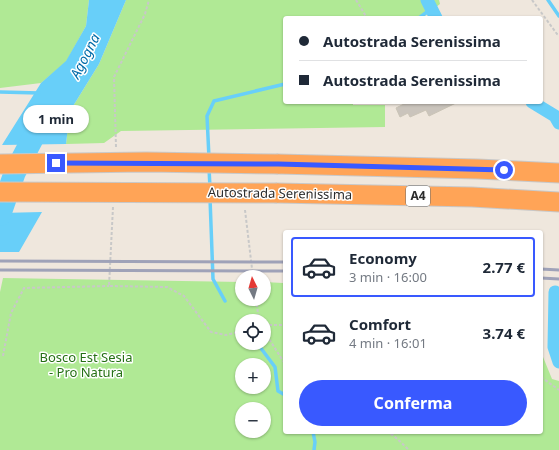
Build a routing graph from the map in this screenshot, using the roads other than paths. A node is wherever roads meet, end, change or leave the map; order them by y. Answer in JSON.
{"nodes":[{"id":1,"x":0,"y":164,"type":"edge"},
{"id":2,"x":559,"y":173,"type":"edge"},
{"id":3,"x":0,"y":192,"type":"edge"},
{"id":4,"x":559,"y":202,"type":"edge"}],
"edges":[{"from":1,"to":2,"type":"highway","number":"A4","bridge":true},
{"from":3,"to":4,"type":"highway","name":"Autostrada Serenissima","number":"A4","bridge":true}]}
